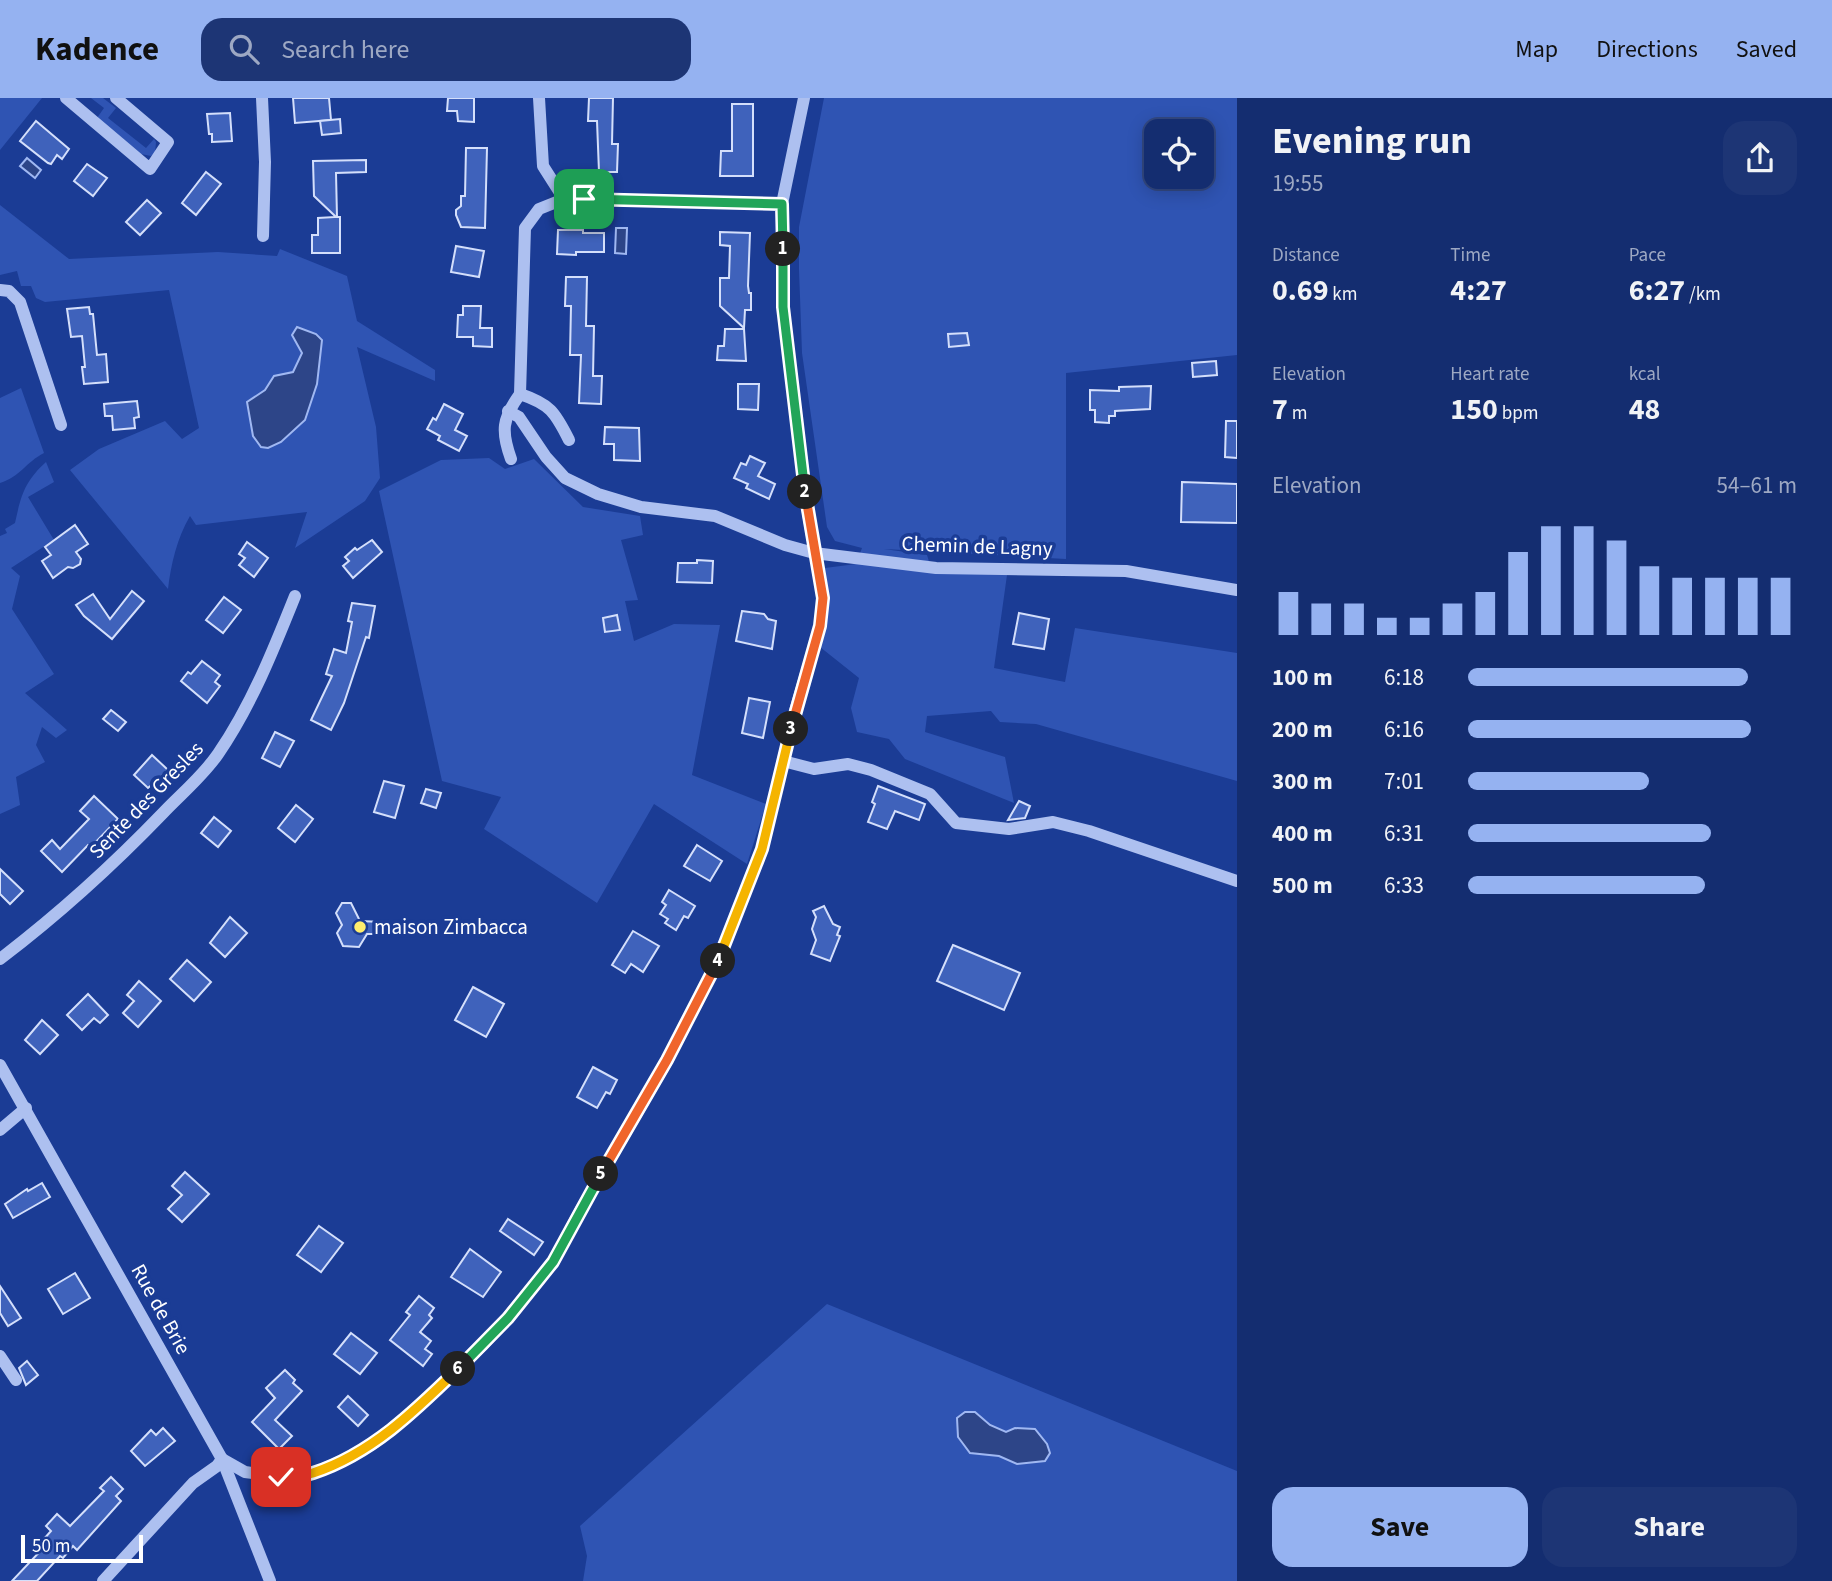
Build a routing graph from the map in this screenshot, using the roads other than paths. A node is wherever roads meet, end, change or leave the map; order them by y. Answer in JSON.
{"nodes":[{"id":1,"x":66,"y":98,"type":"edge"},
{"id":2,"x":116,"y":98,"type":"edge"},
{"id":3,"x":262,"y":98,"type":"edge"},
{"id":4,"x":539,"y":98,"type":"edge"},
{"id":5,"x":804,"y":98,"type":"edge"},
{"id":6,"x":564,"y":199,"type":"junction"},
{"id":7,"x":782,"y":204,"type":"junction"},
{"id":8,"x":263,"y":236,"type":"dead end"},
{"id":9,"x":0,"y":290,"type":"edge"},
{"id":10,"x":520,"y":394,"type":"junction"},
{"id":11,"x":508,"y":411,"type":"junction"},
{"id":12,"x":61,"y":425,"type":"dead end"},
{"id":13,"x":569,"y":440,"type":"dead end"},
{"id":14,"x":511,"y":459,"type":"dead end"},
{"id":15,"x":814,"y":553,"type":"junction"},
{"id":16,"x":1237,"y":590,"type":"edge"},
{"id":17,"x":295,"y":596,"type":"dead end"},
{"id":18,"x":783,"y":761,"type":"junction"},
{"id":19,"x":1237,"y":881,"type":"edge"},
{"id":20,"x":0,"y":959,"type":"edge"},
{"id":21,"x":0,"y":1065,"type":"edge"},
{"id":22,"x":26,"y":1108,"type":"junction"},
{"id":23,"x":0,"y":1130,"type":"edge"},
{"id":24,"x":0,"y":1356,"type":"edge"},
{"id":25,"x":16,"y":1380,"type":"dead end"},
{"id":26,"x":222,"y":1459,"type":"junction"},
{"id":27,"x":103,"y":1581,"type":"edge"},
{"id":28,"x":270,"y":1581,"type":"edge"}],
"edges":[{"from":1,"to":2,"type":"street"},
{"from":3,"to":8,"type":"street"},
{"from":4,"to":6,"type":"street"},
{"from":5,"to":7,"type":"street"},
{"from":6,"to":7,"type":"street"},
{"from":6,"to":10,"type":"street"},
{"from":7,"to":15,"type":"street"},
{"from":9,"to":12,"type":"street"},
{"from":10,"to":11,"type":"street"},
{"from":10,"to":13,"type":"street"},
{"from":11,"to":14,"type":"street"},
{"from":11,"to":15,"type":"street","name":"Chemin de Lagny"},
{"from":15,"to":16,"type":"street","name":"Chemin de Lagny"},
{"from":15,"to":18,"type":"street"},
{"from":17,"to":20,"type":"street","name":"Sente des Gresles"},
{"from":18,"to":19,"type":"street"},
{"from":18,"to":26,"type":"street"},
{"from":21,"to":22,"type":"street","name":"Rue de Brie"},
{"from":22,"to":23,"type":"street"},
{"from":22,"to":26,"type":"street","name":"Rue de Brie"},
{"from":24,"to":25,"type":"street"},
{"from":26,"to":27,"type":"street"},
{"from":26,"to":28,"type":"street","name":"Rue de Brie"}]}
